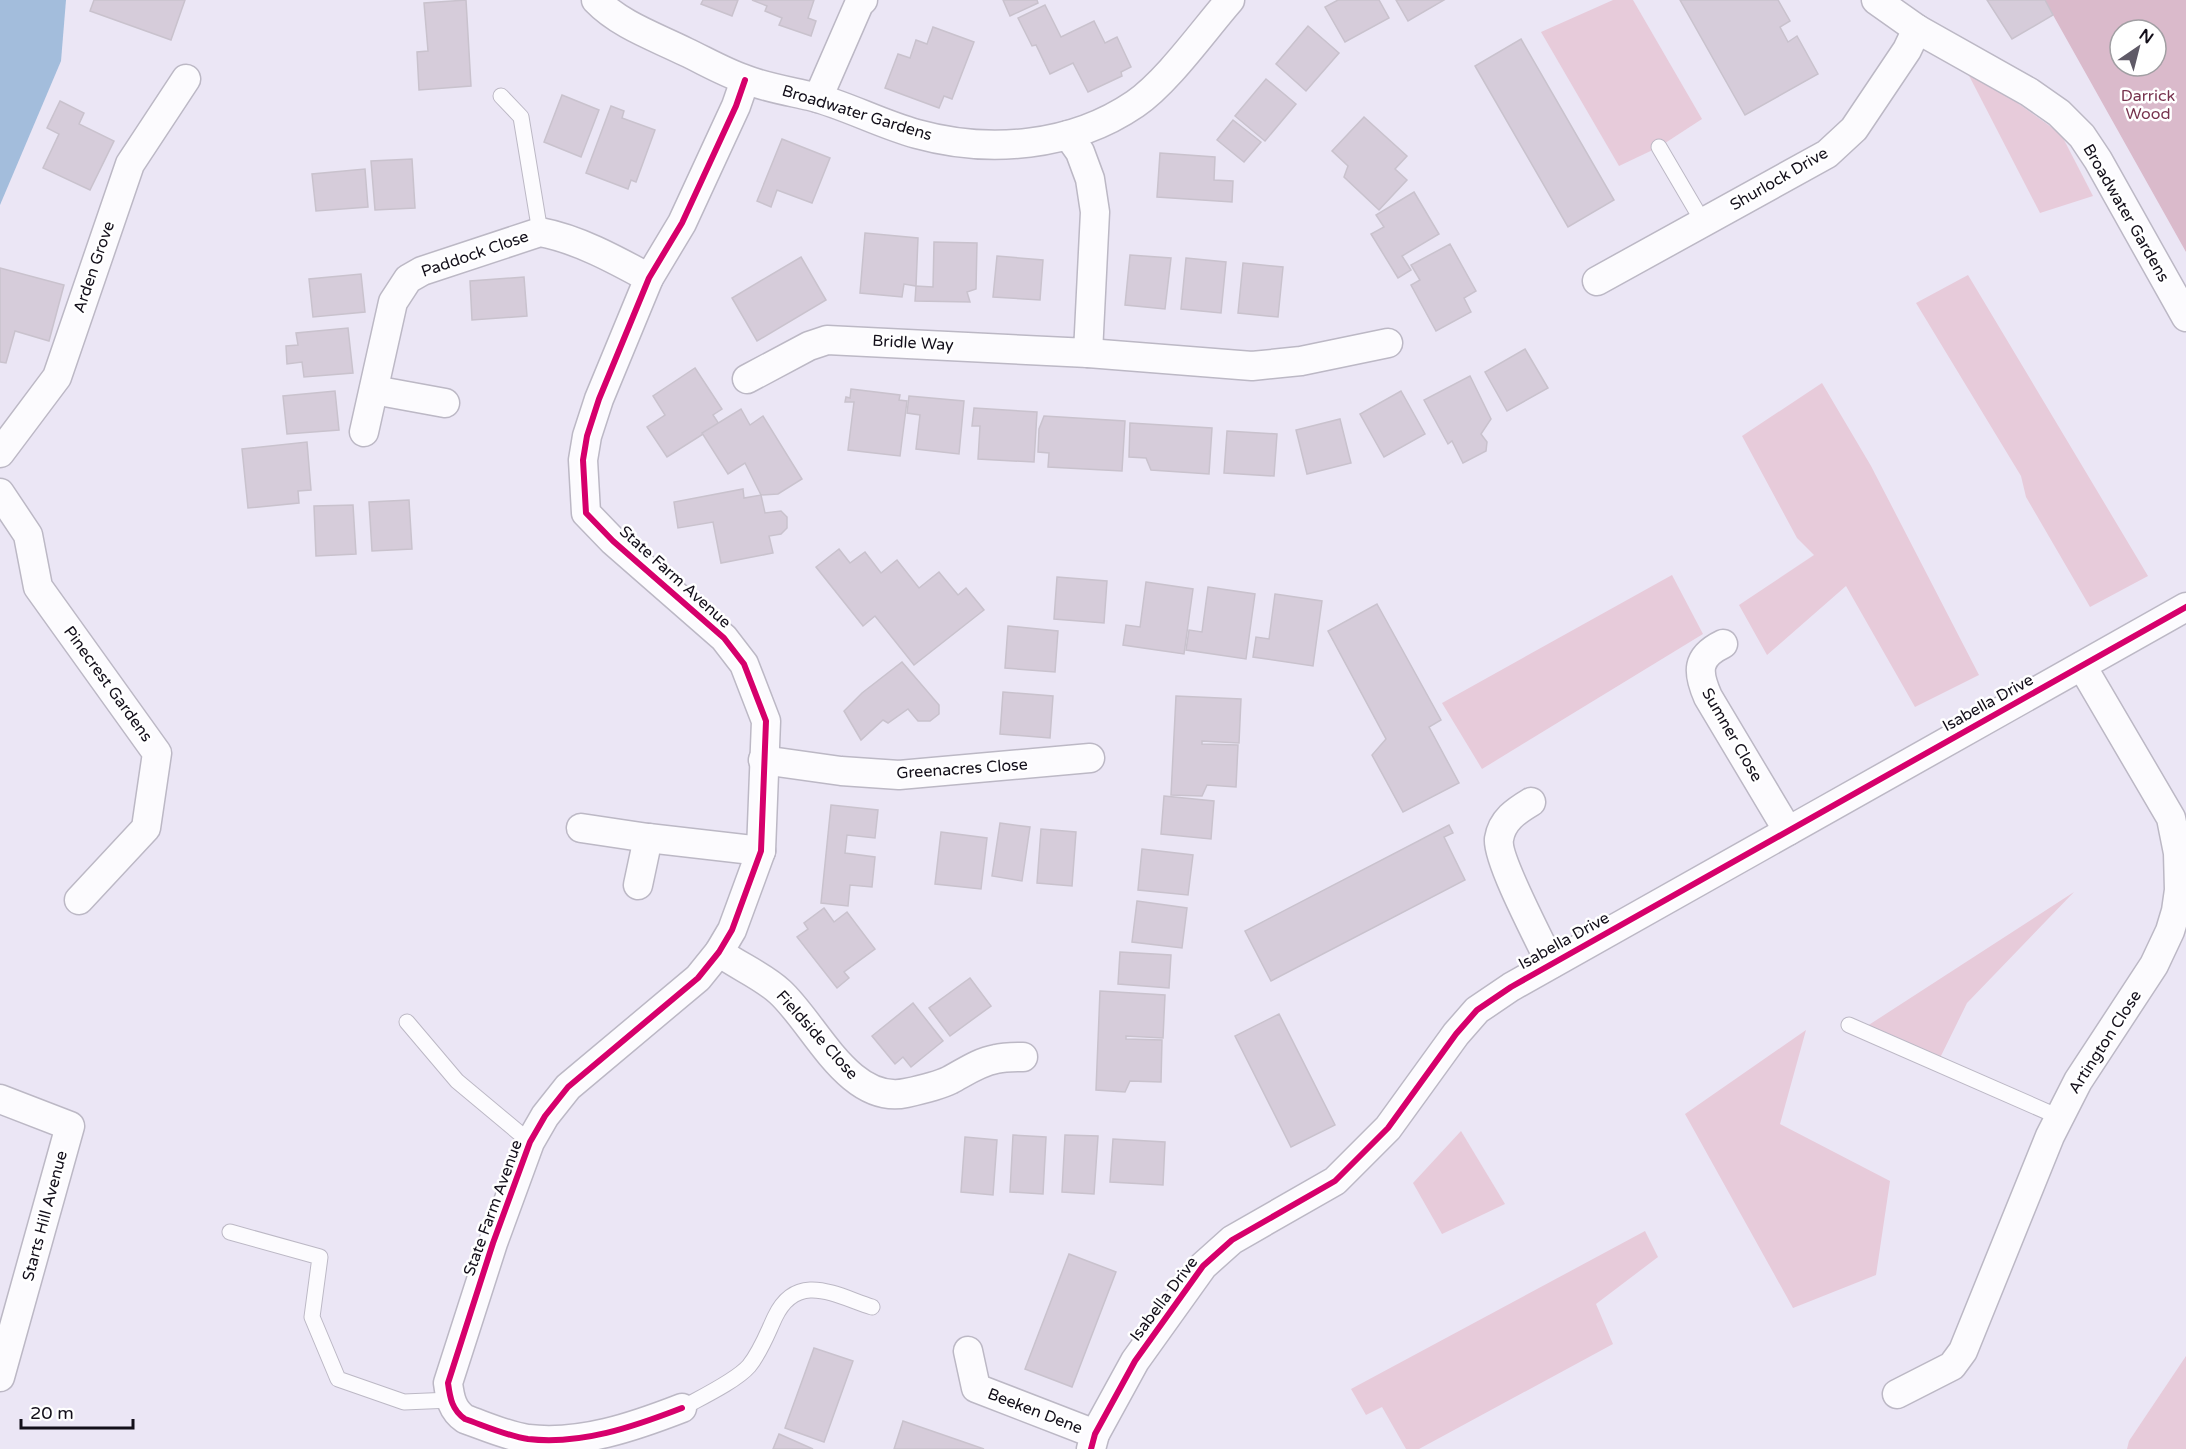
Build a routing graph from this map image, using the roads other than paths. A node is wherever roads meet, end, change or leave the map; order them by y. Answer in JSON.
{"nodes":[{"id":1,"x":596,"y":0,"type":"edge"},
{"id":2,"x":864,"y":0,"type":"edge"},
{"id":3,"x":1230,"y":0,"type":"edge"},
{"id":4,"x":1876,"y":0,"type":"edge"},
{"id":5,"x":1917,"y":29,"type":"junction"},
{"id":6,"x":186,"y":80,"type":"dead end"},
{"id":7,"x":745,"y":80,"type":"junction"},
{"id":8,"x":501,"y":96,"type":"dead end"},
{"id":9,"x":818,"y":98,"type":"junction"},
{"id":10,"x":1068,"y":135,"type":"junction"},
{"id":11,"x":1659,"y":147,"type":"dead end"},
{"id":12,"x":1703,"y":222,"type":"junction"},
{"id":13,"x":540,"y":232,"type":"junction"},
{"id":14,"x":650,"y":278,"type":"junction"},
{"id":15,"x":1597,"y":280,"type":"dead end"},
{"id":16,"x":2186,"y":317,"type":"edge"},
{"id":17,"x":1388,"y":343,"type":"dead end"},
{"id":18,"x":1088,"y":353,"type":"junction"},
{"id":19,"x":747,"y":379,"type":"dead end"},
{"id":20,"x":374,"y":390,"type":"junction"},
{"id":21,"x":445,"y":403,"type":"dead end"},
{"id":22,"x":364,"y":432,"type":"dead end"},
{"id":23,"x":0,"y":453,"type":"edge"},
{"id":24,"x":0,"y":493,"type":"edge"},
{"id":25,"x":2186,"y":607,"type":"edge"},
{"id":26,"x":1723,"y":644,"type":"dead end"},
{"id":27,"x":2082,"y":666,"type":"junction"},
{"id":28,"x":1090,"y":758,"type":"dead end"},
{"id":29,"x":764,"y":760,"type":"junction"},
{"id":30,"x":1532,"y":802,"type":"dead end"},
{"id":31,"x":581,"y":828,"type":"dead end"},
{"id":32,"x":1788,"y":831,"type":"junction"},
{"id":33,"x":648,"y":838,"type":"junction"},
{"id":34,"x":762,"y":851,"type":"junction"},
{"id":35,"x":638,"y":885,"type":"dead end"},
{"id":36,"x":79,"y":900,"type":"dead end"},
{"id":37,"x":719,"y":952,"type":"junction"},
{"id":38,"x":1551,"y":964,"type":"junction"},
{"id":39,"x":408,"y":1022,"type":"dead end"},
{"id":40,"x":1850,"y":1025,"type":"dead end"},
{"id":41,"x":1023,"y":1057,"type":"dead end"},
{"id":42,"x":0,"y":1099,"type":"edge"},
{"id":43,"x":2059,"y":1117,"type":"junction"},
{"id":44,"x":530,"y":1142,"type":"junction"},
{"id":45,"x":230,"y":1232,"type":"dead end"},
{"id":46,"x":872,"y":1307,"type":"dead end"},
{"id":47,"x":968,"y":1351,"type":"dead end"},
{"id":48,"x":0,"y":1377,"type":"edge"},
{"id":49,"x":450,"y":1392,"type":"junction"},
{"id":50,"x":1897,"y":1394,"type":"dead end"},
{"id":51,"x":682,"y":1408,"type":"joint"},
{"id":52,"x":1093,"y":1442,"type":"edge"}],
"edges":[{"from":1,"to":7,"type":"street","name":"Broadwater Gardens"},
{"from":2,"to":9,"type":"street"},
{"from":3,"to":10,"type":"street","name":"Broadwater Gardens"},
{"from":4,"to":5,"type":"street","name":"Broadwater Gardens"},
{"from":5,"to":12,"type":"street","name":"Shurlock Drive"},
{"from":5,"to":16,"type":"street","name":"Broadwater Gardens"},
{"from":6,"to":23,"type":"street","name":"Arden Grove"},
{"from":7,"to":9,"type":"street","name":"Broadwater Gardens"},
{"from":7,"to":14,"type":"street","name":"State Farm Avenue"},
{"from":8,"to":13,"type":"lane"},
{"from":9,"to":10,"type":"street","name":"Broadwater Gardens"},
{"from":10,"to":18,"type":"street"},
{"from":11,"to":12,"type":"lane"},
{"from":12,"to":15,"type":"street","name":"Shurlock Drive"},
{"from":13,"to":14,"type":"street","name":"Paddock Close"},
{"from":13,"to":20,"type":"street","name":"Paddock Close"},
{"from":14,"to":29,"type":"street","name":"State Farm Avenue"},
{"from":17,"to":18,"type":"street","name":"Bridle Way"},
{"from":18,"to":19,"type":"street","name":"Bridle Way"},
{"from":20,"to":21,"type":"street"},
{"from":20,"to":22,"type":"street","name":"Paddock Close"},
{"from":24,"to":36,"type":"street","name":"Pinecrest Gardens"},
{"from":25,"to":27,"type":"street","name":"Isabella Drive"},
{"from":26,"to":32,"type":"street","name":"Sumner Close"},
{"from":27,"to":32,"type":"street","name":"Isabella Drive"},
{"from":27,"to":43,"type":"street","name":"Artington Close"},
{"from":28,"to":29,"type":"street","name":"Greenacres Close"},
{"from":29,"to":34,"type":"street","name":"State Farm Avenue"},
{"from":30,"to":38,"type":"street"},
{"from":31,"to":33,"type":"street"},
{"from":32,"to":38,"type":"street","name":"Isabella Drive"},
{"from":33,"to":34,"type":"street"},
{"from":33,"to":35,"type":"street"},
{"from":34,"to":37,"type":"street","name":"State Farm Avenue"},
{"from":37,"to":41,"type":"street","name":"Fieldside Close"},
{"from":37,"to":44,"type":"street","name":"State Farm Avenue"},
{"from":38,"to":52,"type":"street","name":"Isabella Drive"},
{"from":39,"to":44,"type":"lane"},
{"from":40,"to":43,"type":"lane"},
{"from":42,"to":48,"type":"street","name":"Starts Hill Avenue"},
{"from":43,"to":50,"type":"street","name":"Artington Close"},
{"from":44,"to":49,"type":"street","name":"State Farm Avenue"},
{"from":45,"to":49,"type":"lane"},
{"from":46,"to":51,"type":"lane"},
{"from":47,"to":52,"type":"street","name":"Beeken Dene"},
{"from":49,"to":51,"type":"street"}]}
